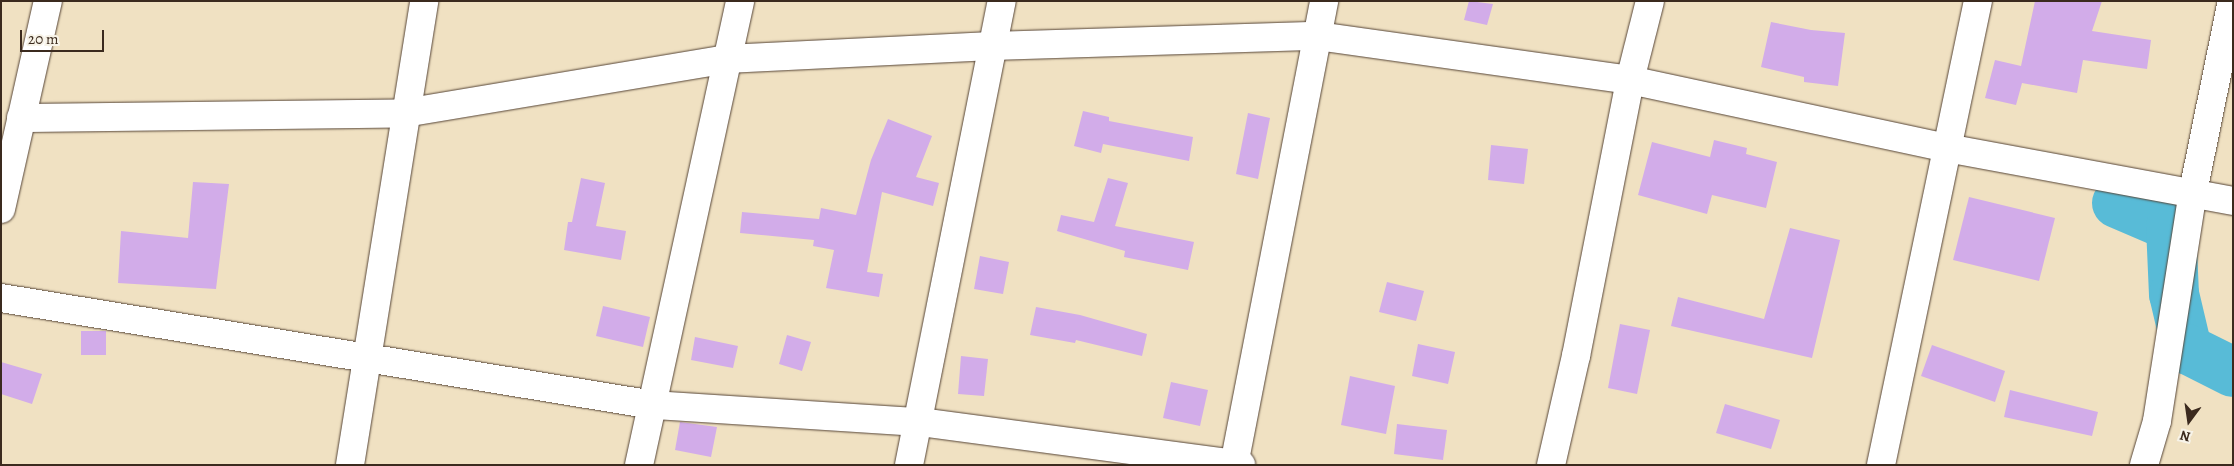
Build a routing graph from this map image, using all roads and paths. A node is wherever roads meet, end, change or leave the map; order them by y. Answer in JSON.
{"nodes":[{"id":1,"x":48,"y":1,"type":"edge"},
{"id":2,"x":424,"y":1,"type":"edge"},
{"id":3,"x":740,"y":1,"type":"edge"},
{"id":4,"x":1002,"y":1,"type":"edge"},
{"id":5,"x":1324,"y":1,"type":"edge"},
{"id":6,"x":1650,"y":1,"type":"edge"},
{"id":7,"x":1978,"y":1,"type":"edge"},
{"id":8,"x":2232,"y":1,"type":"edge"},
{"id":9,"x":1318,"y":36,"type":"junction"},
{"id":10,"x":992,"y":46,"type":"junction"},
{"id":11,"x":726,"y":59,"type":"junction"},
{"id":12,"x":1630,"y":80,"type":"junction"},
{"id":13,"x":405,"y":113,"type":"junction"},
{"id":14,"x":20,"y":118,"type":"junction"},
{"id":15,"x":1947,"y":148,"type":"junction"},
{"id":16,"x":2193,"y":192,"type":"junction"},
{"id":17,"x":2233,"y":201,"type":"edge"},
{"id":18,"x":1,"y":209,"type":"edge"},
{"id":19,"x":1,"y":298,"type":"edge"},
{"id":20,"x":368,"y":358,"type":"junction"},
{"id":21,"x":654,"y":405,"type":"junction"},
{"id":22,"x":920,"y":422,"type":"junction"},
{"id":23,"x":1236,"y":464,"type":"edge"},
{"id":24,"x":350,"y":465,"type":"edge"},
{"id":25,"x":640,"y":465,"type":"edge"},
{"id":26,"x":909,"y":465,"type":"edge"},
{"id":27,"x":1551,"y":465,"type":"edge"},
{"id":28,"x":1880,"y":465,"type":"edge"},
{"id":29,"x":2144,"y":465,"type":"edge"}],
"edges":[{"from":1,"to":14,"type":"street"},
{"from":2,"to":13,"type":"street"},
{"from":3,"to":11,"type":"street"},
{"from":4,"to":10,"type":"street"},
{"from":5,"to":9,"type":"street"},
{"from":6,"to":12,"type":"street"},
{"from":7,"to":15,"type":"street"},
{"from":8,"to":16,"type":"street"},
{"from":9,"to":10,"type":"street"},
{"from":9,"to":12,"type":"street"},
{"from":9,"to":23,"type":"street"},
{"from":10,"to":11,"type":"street"},
{"from":10,"to":22,"type":"street"},
{"from":11,"to":13,"type":"street"},
{"from":11,"to":21,"type":"street"},
{"from":12,"to":15,"type":"street"},
{"from":12,"to":27,"type":"street"},
{"from":13,"to":14,"type":"street"},
{"from":13,"to":20,"type":"street"},
{"from":14,"to":18,"type":"street"},
{"from":15,"to":16,"type":"street"},
{"from":15,"to":28,"type":"street"},
{"from":16,"to":17,"type":"street"},
{"from":16,"to":29,"type":"street"},
{"from":19,"to":20,"type":"street"},
{"from":20,"to":21,"type":"street"},
{"from":20,"to":24,"type":"street"},
{"from":21,"to":22,"type":"street"},
{"from":21,"to":25,"type":"street"},
{"from":22,"to":23,"type":"street"},
{"from":22,"to":26,"type":"street"}]}
